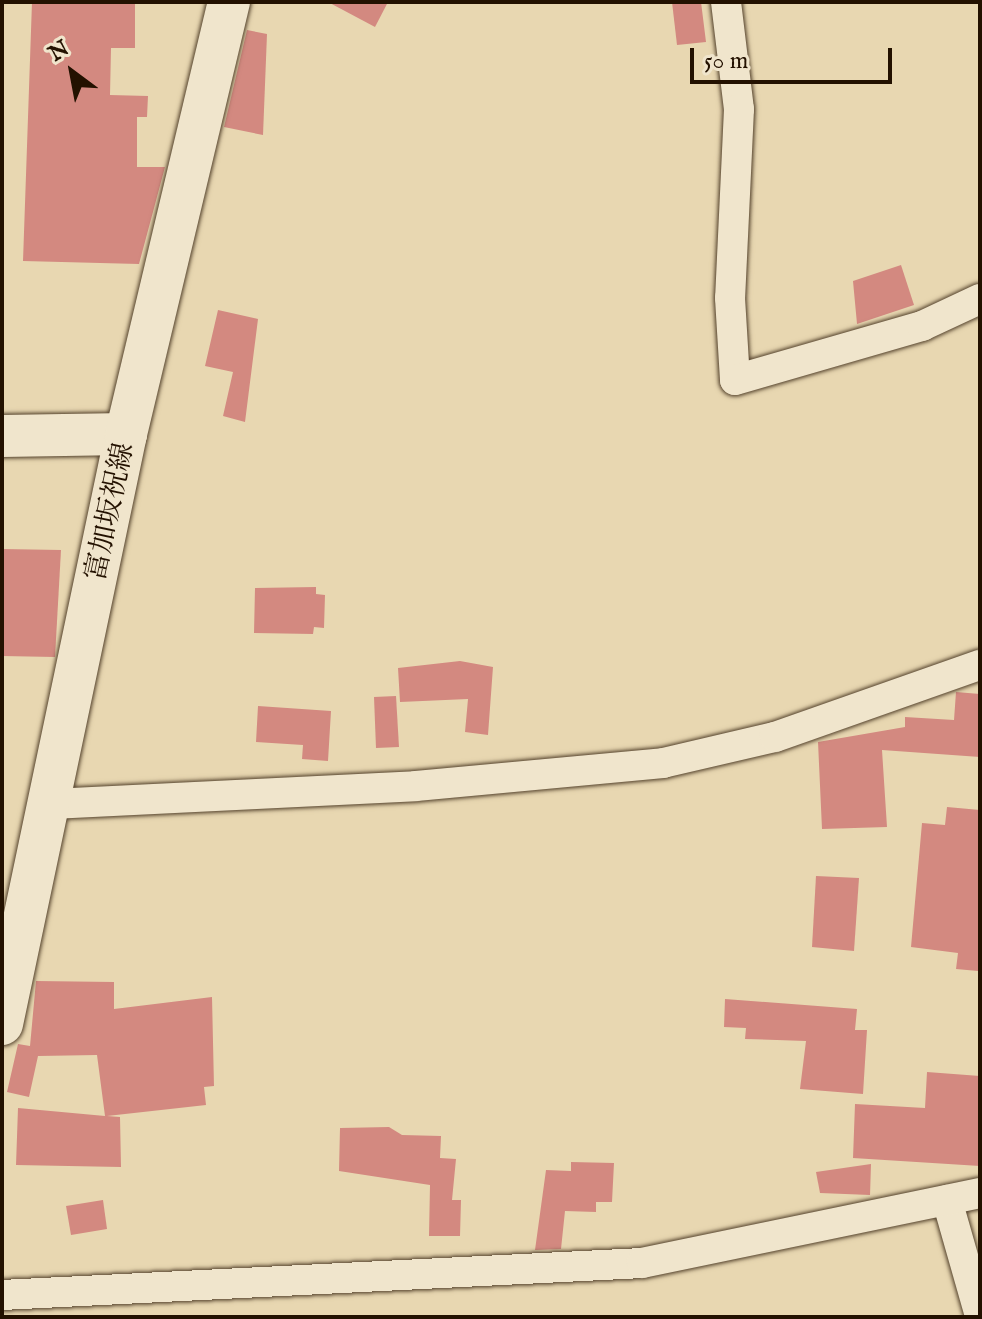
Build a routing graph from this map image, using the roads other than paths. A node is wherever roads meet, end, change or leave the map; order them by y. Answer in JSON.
{"nodes":[{"id":1,"x":229,"y":2,"type":"edge"},
{"id":2,"x":726,"y":2,"type":"edge"},
{"id":3,"x":980,"y":299,"type":"edge"},
{"id":4,"x":126,"y":434,"type":"junction"},
{"id":5,"x":2,"y":436,"type":"edge"},
{"id":6,"x":980,"y":665,"type":"edge"},
{"id":7,"x":51,"y":804,"type":"junction"},
{"id":8,"x":2,"y":1024,"type":"edge"},
{"id":9,"x":980,"y":1193,"type":"edge"},
{"id":10,"x":947,"y":1200,"type":"junction"},
{"id":11,"x":2,"y":1295,"type":"edge"},
{"id":12,"x":980,"y":1316,"type":"edge"}],
"edges":[{"from":1,"to":4,"type":"main road","name":"富加坂祝線"},
{"from":2,"to":3,"type":"street"},
{"from":4,"to":5,"type":"main road"},
{"from":4,"to":7,"type":"main road","name":"富加坂祝線"},
{"from":6,"to":7,"type":"street"},
{"from":7,"to":8,"type":"main road","name":"富加坂祝線"},
{"from":9,"to":10,"type":"street"},
{"from":10,"to":11,"type":"street"},
{"from":10,"to":12,"type":"street"}]}
